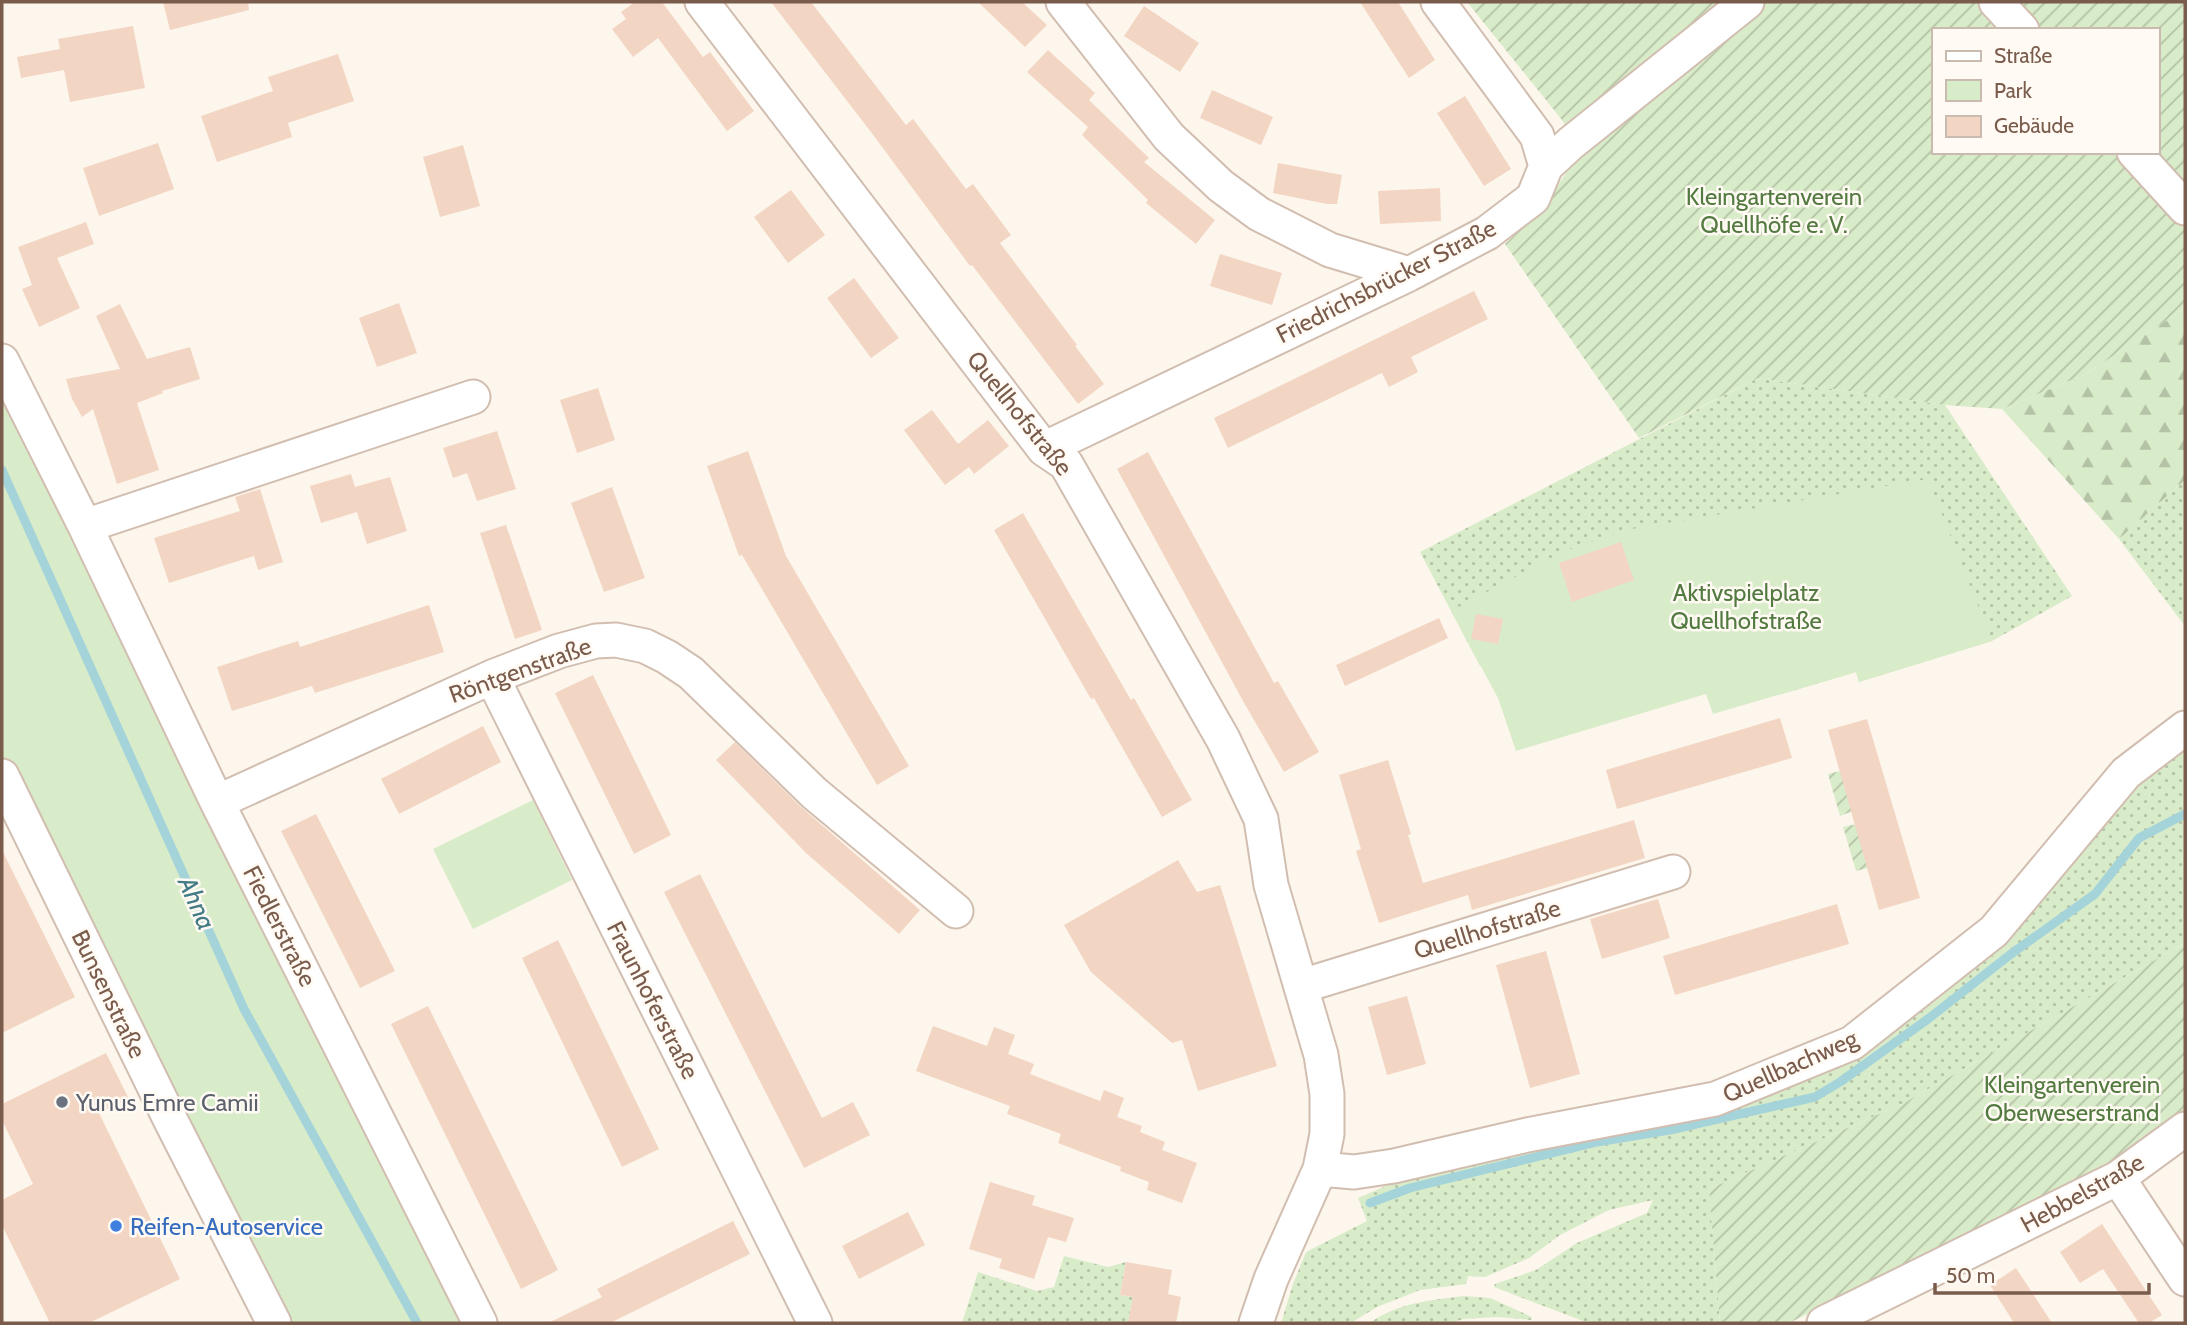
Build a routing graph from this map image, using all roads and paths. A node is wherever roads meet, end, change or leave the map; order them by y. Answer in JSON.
{"nodes":[{"id":1,"x":702,"y":2,"type":"edge"},
{"id":2,"x":1063,"y":2,"type":"edge"},
{"id":3,"x":1438,"y":2,"type":"edge"},
{"id":4,"x":1747,"y":2,"type":"edge"},
{"id":5,"x":1996,"y":2,"type":"edge"},
{"id":6,"x":2020,"y":28,"type":"edge"},
{"id":7,"x":2136,"y":154,"type":"edge"},
{"id":8,"x":1546,"y":166,"type":"junction"},
{"id":9,"x":2185,"y":208,"type":"edge"},
{"id":10,"x":1409,"y":274,"type":"junction"},
{"id":11,"x":2,"y":361,"type":"edge"},
{"id":12,"x":473,"y":397,"type":"dead end"},
{"id":13,"x":1044,"y":449,"type":"junction"},
{"id":14,"x":85,"y":526,"type":"junction"},
{"id":15,"x":492,"y":677,"type":"junction"},
{"id":16,"x":2185,"y":728,"type":"edge"},
{"id":17,"x":2,"y":776,"type":"edge"},
{"id":18,"x":217,"y":802,"type":"junction"},
{"id":19,"x":1673,"y":872,"type":"dead end"},
{"id":20,"x":956,"y":911,"type":"dead end"},
{"id":21,"x":1302,"y":986,"type":"junction"},
{"id":22,"x":2185,"y":1129,"type":"edge"},
{"id":23,"x":1320,"y":1169,"type":"junction"},
{"id":24,"x":2118,"y":1178,"type":"junction"},
{"id":25,"x":2185,"y":1279,"type":"edge"},
{"id":26,"x":274,"y":1323,"type":"edge"},
{"id":27,"x":480,"y":1323,"type":"edge"},
{"id":28,"x":815,"y":1323,"type":"edge"},
{"id":29,"x":1256,"y":1323,"type":"edge"},
{"id":30,"x":1824,"y":1323,"type":"edge"}],
"edges":[{"from":1,"to":13,"type":"street","name":"Quellhofstraße"},
{"from":2,"to":10,"type":"street"},
{"from":3,"to":8,"type":"street"},
{"from":4,"to":8,"type":"street","name":"Friedrichsbrücker Straße"},
{"from":5,"to":6,"type":"street"},
{"from":7,"to":9,"type":"street"},
{"from":8,"to":10,"type":"street","name":"Friedrichsbrücker Straße"},
{"from":10,"to":13,"type":"street","name":"Friedrichsbrücker Straße"},
{"from":11,"to":14,"type":"street","name":"Fiedlerstraße"},
{"from":12,"to":14,"type":"street"},
{"from":13,"to":21,"type":"street","name":"Quellhofstraße"},
{"from":14,"to":18,"type":"street","name":"Fiedlerstraße"},
{"from":15,"to":18,"type":"street","name":"Röntgenstraße"},
{"from":15,"to":20,"type":"street","name":"Röntgenstraße"},
{"from":15,"to":28,"type":"street","name":"Fraunhoferstraße"},
{"from":16,"to":23,"type":"street","name":"Quellbachweg"},
{"from":17,"to":26,"type":"street","name":"Bunsenstraße"},
{"from":18,"to":27,"type":"street","name":"Fiedlerstraße"},
{"from":19,"to":21,"type":"street","name":"Quellhofstraße"},
{"from":21,"to":23,"type":"street","name":"Quellhofstraße"},
{"from":22,"to":24,"type":"street","name":"Hebbelstraße"},
{"from":23,"to":29,"type":"street","name":"Quellhofstraße"},
{"from":24,"to":25,"type":"street"},
{"from":24,"to":30,"type":"street","name":"Hebbelstraße"}]}
